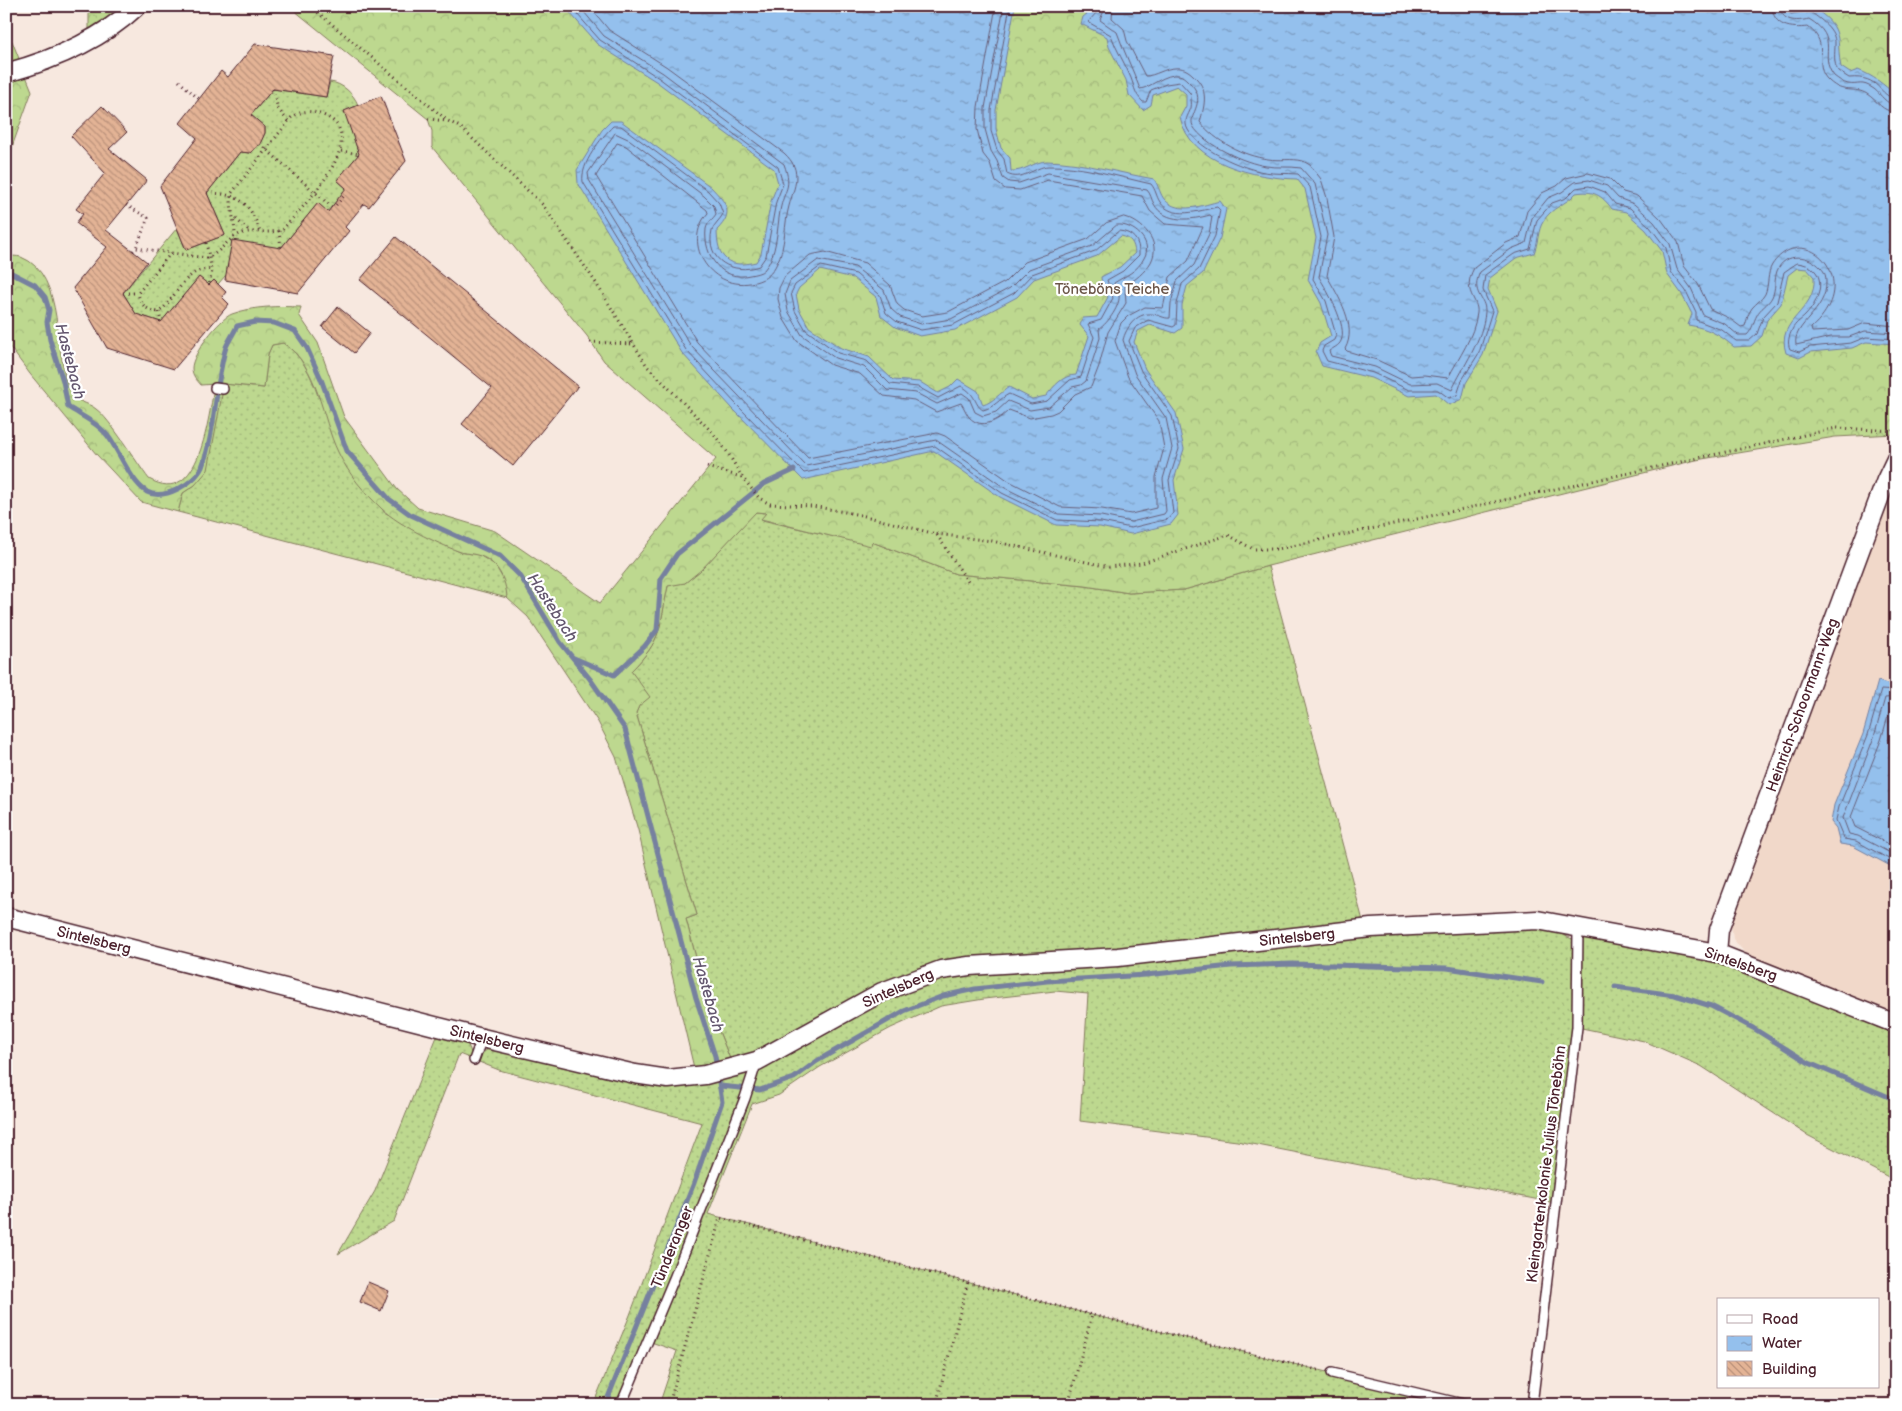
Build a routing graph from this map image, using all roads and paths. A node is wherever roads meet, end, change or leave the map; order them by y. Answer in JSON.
{"nodes":[{"id":1,"x":137,"y":6,"type":"edge"},
{"id":2,"x":310,"y":6,"type":"edge"},
{"id":3,"x":6,"y":73,"type":"edge"},
{"id":4,"x":180,"y":81,"type":"dead end"},
{"id":5,"x":273,"y":89,"type":"dead end"},
{"id":6,"x":12,"y":97,"type":"dead end"},
{"id":7,"x":199,"y":99,"type":"dead end"},
{"id":8,"x":6,"y":108,"type":"edge"},
{"id":9,"x":428,"y":119,"type":"dead end"},
{"id":10,"x":288,"y":121,"type":"junction"},
{"id":11,"x":448,"y":121,"type":"junction"},
{"id":12,"x":260,"y":144,"type":"dead end"},
{"id":13,"x":266,"y":149,"type":"junction"},
{"id":14,"x":341,"y":151,"type":"junction"},
{"id":15,"x":359,"y":154,"type":"dead end"},
{"id":16,"x":314,"y":191,"type":"junction"},
{"id":17,"x":207,"y":193,"type":"dead end"},
{"id":18,"x":231,"y":194,"type":"junction"},
{"id":19,"x":344,"y":196,"type":"dead end"},
{"id":20,"x":126,"y":205,"type":"dead end"},
{"id":21,"x":336,"y":205,"type":"dead end"},
{"id":22,"x":332,"y":207,"type":"dead end"},
{"id":23,"x":232,"y":214,"type":"junction"},
{"id":24,"x":279,"y":231,"type":"junction"},
{"id":25,"x":252,"y":232,"type":"junction"},
{"id":26,"x":260,"y":232,"type":"junction"},
{"id":27,"x":235,"y":236,"type":"junction"},
{"id":28,"x":206,"y":243,"type":"dead end"},
{"id":29,"x":281,"y":248,"type":"dead end"},
{"id":30,"x":171,"y":253,"type":"junction"},
{"id":31,"x":210,"y":257,"type":"junction"},
{"id":32,"x":212,"y":270,"type":"junction"},
{"id":33,"x":209,"y":285,"type":"dead end"},
{"id":34,"x":123,"y":293,"type":"dead end"},
{"id":35,"x":138,"y":293,"type":"junction"},
{"id":36,"x":159,"y":312,"type":"junction"},
{"id":37,"x":161,"y":322,"type":"dead end"},
{"id":38,"x":590,"y":342,"type":"dead end"},
{"id":39,"x":633,"y":344,"type":"junction"},
{"id":40,"x":1896,"y":431,"type":"edge"},
{"id":41,"x":1896,"y":459,"type":"edge"},
{"id":42,"x":707,"y":467,"type":"dead end"},
{"id":43,"x":742,"y":478,"type":"junction"},
{"id":44,"x":936,"y":534,"type":"junction"},
{"id":45,"x":970,"y":585,"type":"dead end"},
{"id":46,"x":6,"y":917,"type":"edge"},
{"id":47,"x":1578,"y":926,"type":"junction"},
{"id":48,"x":1717,"y":953,"type":"junction"},
{"id":49,"x":1896,"y":1024,"type":"edge"},
{"id":50,"x":482,"y":1038,"type":"junction"},
{"id":51,"x":474,"y":1060,"type":"dead end"},
{"id":52,"x":757,"y":1061,"type":"junction"},
{"id":53,"x":968,"y":1281,"type":"junction"},
{"id":54,"x":1092,"y":1315,"type":"junction"},
{"id":55,"x":1332,"y":1373,"type":"joint"},
{"id":56,"x":620,"y":1405,"type":"edge"},
{"id":57,"x":669,"y":1405,"type":"edge"},
{"id":58,"x":936,"y":1405,"type":"edge"},
{"id":59,"x":1068,"y":1405,"type":"edge"},
{"id":60,"x":1467,"y":1405,"type":"edge"},
{"id":61,"x":1532,"y":1405,"type":"edge"}],
"edges":[{"from":1,"to":3,"type":"street"},
{"from":2,"to":11,"type":"path"},
{"from":4,"to":7,"type":"path"},
{"from":5,"to":10,"type":"path"},
{"from":6,"to":8,"type":"path"},
{"from":9,"to":11,"type":"path"},
{"from":10,"to":13,"type":"path"},
{"from":10,"to":14,"type":"path"},
{"from":11,"to":39,"type":"path"},
{"from":12,"to":13,"type":"path"},
{"from":13,"to":16,"type":"path"},
{"from":13,"to":18,"type":"path"},
{"from":14,"to":15,"type":"path"},
{"from":14,"to":16,"type":"path"},
{"from":16,"to":22,"type":"path"},
{"from":16,"to":24,"type":"path"},
{"from":17,"to":18,"type":"path"},
{"from":18,"to":23,"type":"path"},
{"from":18,"to":26,"type":"path"},
{"from":19,"to":21,"type":"path"},
{"from":20,"to":30,"type":"path"},
{"from":23,"to":25,"type":"path"},
{"from":23,"to":27,"type":"path"},
{"from":24,"to":26,"type":"path"},
{"from":24,"to":29,"type":"path"},
{"from":25,"to":26,"type":"path"},
{"from":25,"to":27,"type":"path"},
{"from":27,"to":31,"type":"path"},
{"from":28,"to":31,"type":"path"},
{"from":30,"to":31,"type":"path"},
{"from":30,"to":35,"type":"path"},
{"from":31,"to":32,"type":"path"},
{"from":32,"to":33,"type":"path"},
{"from":32,"to":36,"type":"path"},
{"from":34,"to":35,"type":"path"},
{"from":35,"to":36,"type":"path"},
{"from":36,"to":37,"type":"path"},
{"from":38,"to":39,"type":"path"},
{"from":39,"to":43,"type":"path"},
{"from":40,"to":44,"type":"path"},
{"from":41,"to":48,"type":"street","name":"Heinrich-Schoormann-Weg"},
{"from":42,"to":43,"type":"path"},
{"from":43,"to":44,"type":"path"},
{"from":44,"to":45,"type":"path"},
{"from":46,"to":50,"type":"street","name":"Sintelsberg"},
{"from":47,"to":48,"type":"street","name":"Sintelsberg"},
{"from":47,"to":52,"type":"street","name":"Sintelsberg"},
{"from":47,"to":61,"type":"lane","name":"Kleingartenkolonie Julius Töneböhn"},
{"from":48,"to":49,"type":"street","name":"Sintelsberg"},
{"from":50,"to":51,"type":"lane"},
{"from":50,"to":52,"type":"street","name":"Sintelsberg"},
{"from":52,"to":56,"type":"lane","name":"Tünderanger"},
{"from":53,"to":54,"type":"path"},
{"from":53,"to":57,"type":"path"},
{"from":53,"to":58,"type":"path"},
{"from":54,"to":55,"type":"path"},
{"from":54,"to":59,"type":"path"},
{"from":55,"to":60,"type":"lane"}]}
